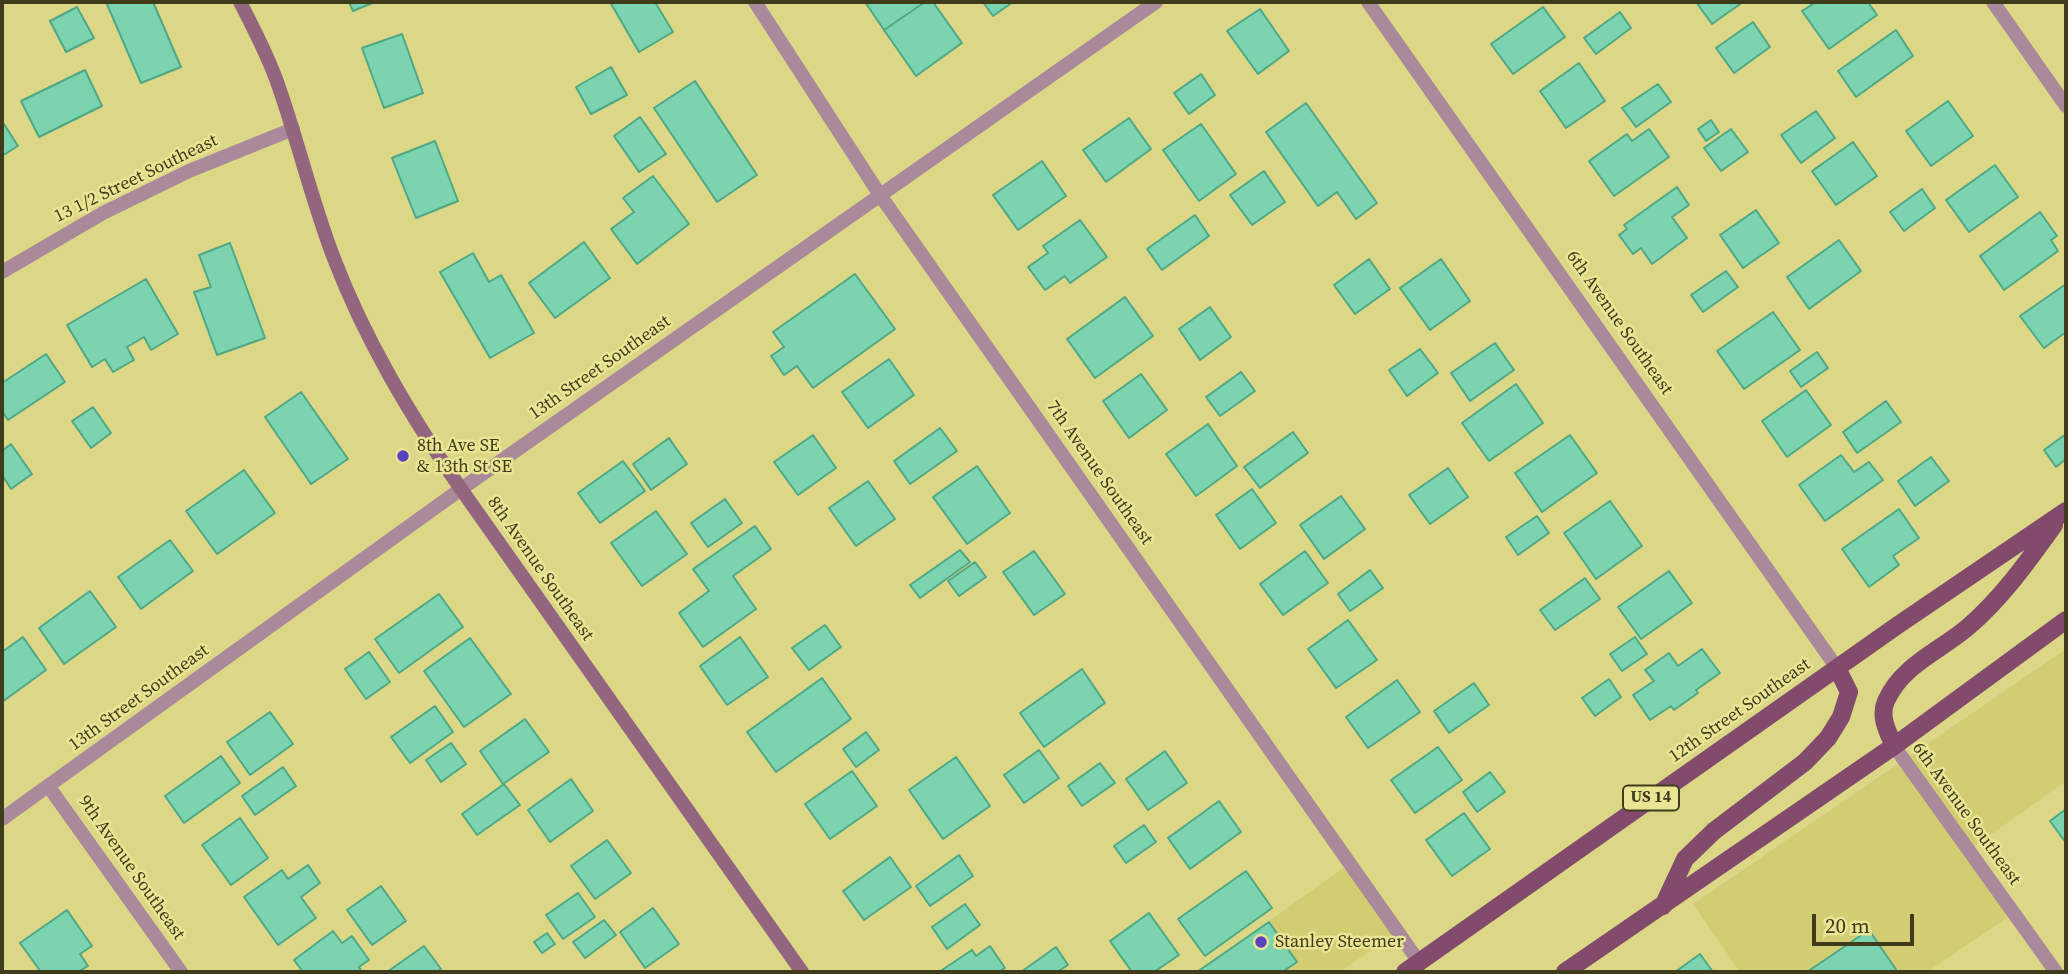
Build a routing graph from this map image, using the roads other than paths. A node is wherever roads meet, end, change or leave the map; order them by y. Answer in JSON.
{"nodes":[{"id":1,"x":240,"y":2,"type":"edge"},
{"id":2,"x":755,"y":2,"type":"edge"},
{"id":3,"x":1156,"y":2,"type":"edge"},
{"id":4,"x":1368,"y":2,"type":"edge"},
{"id":5,"x":1993,"y":2,"type":"edge"},
{"id":6,"x":2066,"y":106,"type":"edge"},
{"id":7,"x":293,"y":130,"type":"junction"},
{"id":8,"x":880,"y":195,"type":"junction"},
{"id":9,"x":2,"y":272,"type":"edge"},
{"id":10,"x":461,"y":489,"type":"junction"},
{"id":11,"x":2065,"y":512,"type":"edge"},
{"id":12,"x":2066,"y":620,"type":"edge"},
{"id":13,"x":1837,"y":668,"type":"junction"},
{"id":14,"x":1894,"y":746,"type":"junction"},
{"id":15,"x":49,"y":787,"type":"junction"},
{"id":16,"x":2,"y":819,"type":"edge"},
{"id":17,"x":1663,"y":906,"type":"junction"},
{"id":18,"x":1412,"y":967,"type":"edge"},
{"id":19,"x":181,"y":972,"type":"edge"},
{"id":20,"x":802,"y":972,"type":"edge"},
{"id":21,"x":1565,"y":972,"type":"edge"},
{"id":22,"x":2056,"y":972,"type":"edge"}],
"edges":[{"from":1,"to":7,"type":"street","name":"8th Avenue Southeast"},
{"from":2,"to":8,"type":"street","name":"7th Avenue Southeast"},
{"from":3,"to":8,"type":"street","name":"13th Street Southeast"},
{"from":4,"to":13,"type":"street","name":"6th Avenue Southeast"},
{"from":5,"to":6,"type":"street"},
{"from":7,"to":9,"type":"street","name":"13 1/2 Street Southeast"},
{"from":7,"to":10,"type":"street","name":"8th Avenue Southeast"},
{"from":8,"to":10,"type":"street","name":"13th Street Southeast"},
{"from":8,"to":18,"type":"street","name":"7th Avenue Southeast"},
{"from":10,"to":15,"type":"street","name":"13th Street Southeast"},
{"from":10,"to":20,"type":"street","name":"8th Avenue Southeast"},
{"from":11,"to":13,"type":"main road","name":"12th Street Southeast","number":"US 14"},
{"from":11,"to":14,"type":"main road"},
{"from":12,"to":14,"type":"main road"},
{"from":13,"to":17,"type":"main road"},
{"from":13,"to":18,"type":"main road","name":"12th Street Southeast","number":"US 14"},
{"from":14,"to":17,"type":"main road"},
{"from":14,"to":22,"type":"street","name":"6th Avenue Southeast"},
{"from":15,"to":16,"type":"street","name":"13th Street Southeast"},
{"from":15,"to":19,"type":"street","name":"9th Avenue Southeast"},
{"from":17,"to":21,"type":"main road"}]}
